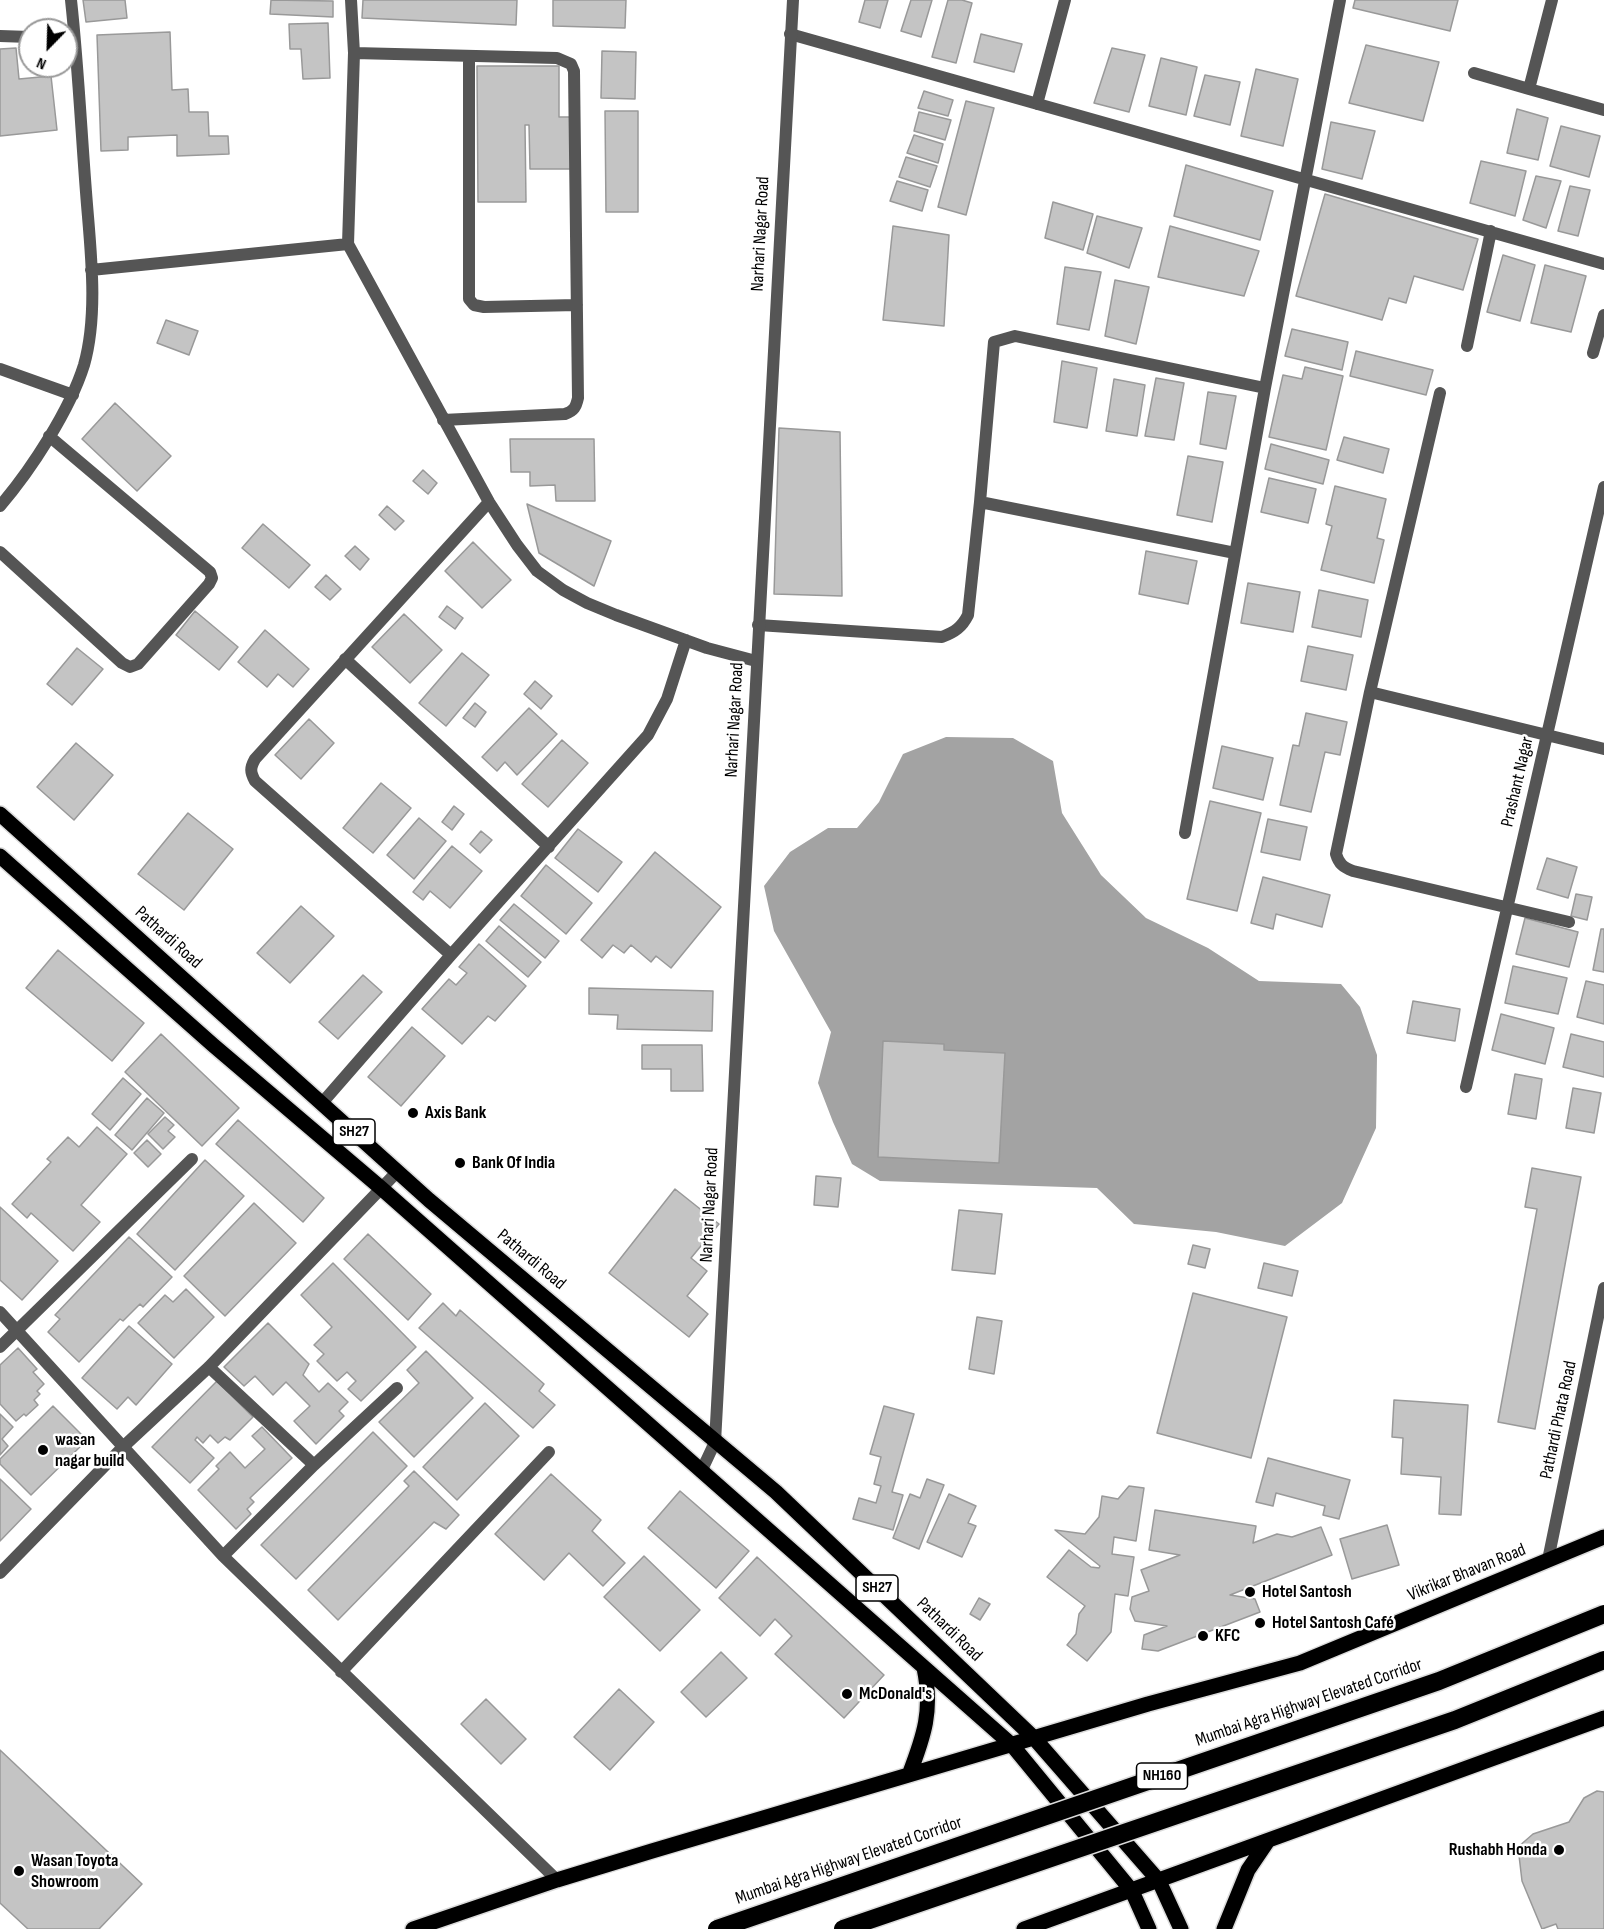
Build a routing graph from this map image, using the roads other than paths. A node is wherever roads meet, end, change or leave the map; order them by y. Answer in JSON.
{"nodes":[{"id":1,"x":71,"y":0,"type":"edge"},
{"id":2,"x":351,"y":0,"type":"edge"},
{"id":3,"x":792,"y":0,"type":"edge"},
{"id":4,"x":1065,"y":0,"type":"edge"},
{"id":5,"x":1340,"y":0,"type":"edge"},
{"id":6,"x":1552,"y":0,"type":"edge"},
{"id":7,"x":71,"y":18,"type":"edge"},
{"id":8,"x":790,"y":34,"type":"junction"},
{"id":9,"x":0,"y":36,"type":"edge"},
{"id":10,"x":18,"y":37,"type":"edge"},
{"id":11,"x":354,"y":53,"type":"junction"},
{"id":12,"x":469,"y":56,"type":"junction"},
{"id":13,"x":1474,"y":73,"type":"dead end"},
{"id":14,"x":74,"y":78,"type":"edge"},
{"id":15,"x":1529,"y":89,"type":"junction"},
{"id":16,"x":1037,"y":104,"type":"junction"},
{"id":17,"x":1604,"y":110,"type":"edge"},
{"id":18,"x":1306,"y":179,"type":"junction"},
{"id":19,"x":1491,"y":231,"type":"junction"},
{"id":20,"x":348,"y":244,"type":"junction"},
{"id":21,"x":1604,"y":264,"type":"edge"},
{"id":22,"x":91,"y":270,"type":"junction"},
{"id":23,"x":577,"y":305,"type":"junction"},
{"id":24,"x":1604,"y":315,"type":"edge"},
{"id":25,"x":1467,"y":346,"type":"dead end"},
{"id":26,"x":1593,"y":352,"type":"dead end"},
{"id":27,"x":0,"y":369,"type":"edge"},
{"id":28,"x":1265,"y":388,"type":"junction"},
{"id":29,"x":1440,"y":393,"type":"dead end"},
{"id":30,"x":73,"y":394,"type":"junction"},
{"id":31,"x":443,"y":420,"type":"junction"},
{"id":32,"x":49,"y":436,"type":"junction"},
{"id":33,"x":1604,"y":486,"type":"edge"},
{"id":34,"x":489,"y":502,"type":"junction"},
{"id":35,"x":980,"y":502,"type":"junction"},
{"id":36,"x":0,"y":506,"type":"edge"},
{"id":37,"x":0,"y":552,"type":"edge"},
{"id":38,"x":1236,"y":553,"type":"junction"},
{"id":39,"x":758,"y":625,"type":"junction"},
{"id":40,"x":686,"y":640,"type":"junction"},
{"id":41,"x":345,"y":659,"type":"junction"},
{"id":42,"x":756,"y":662,"type":"junction"},
{"id":43,"x":1370,"y":692,"type":"junction"},
{"id":44,"x":1547,"y":735,"type":"junction"},
{"id":45,"x":1604,"y":749,"type":"edge"},
{"id":46,"x":0,"y":814,"type":"edge"},
{"id":47,"x":1185,"y":833,"type":"dead end"},
{"id":48,"x":549,"y":847,"type":"junction"},
{"id":49,"x":0,"y":856,"type":"edge"},
{"id":50,"x":1507,"y":908,"type":"junction"},
{"id":51,"x":1569,"y":922,"type":"dead end"},
{"id":52,"x":451,"y":955,"type":"junction"},
{"id":53,"x":1466,"y":1087,"type":"dead end"},
{"id":54,"x":322,"y":1103,"type":"junction"},
{"id":55,"x":192,"y":1159,"type":"dead end"},
{"id":56,"x":397,"y":1172,"type":"junction"},
{"id":57,"x":381,"y":1188,"type":"junction"},
{"id":58,"x":1604,"y":1288,"type":"edge"},
{"id":59,"x":0,"y":1312,"type":"edge"},
{"id":60,"x":18,"y":1330,"type":"junction"},
{"id":61,"x":0,"y":1347,"type":"edge"},
{"id":62,"x":209,"y":1367,"type":"junction"},
{"id":63,"x":397,"y":1388,"type":"dead end"},
{"id":64,"x":715,"y":1442,"type":"junction"},
{"id":65,"x":124,"y":1446,"type":"junction"},
{"id":66,"x":549,"y":1452,"type":"dead end"},
{"id":67,"x":314,"y":1465,"type":"junction"},
{"id":68,"x":701,"y":1472,"type":"junction"},
{"id":69,"x":1604,"y":1537,"type":"edge"},
{"id":70,"x":223,"y":1556,"type":"junction"},
{"id":71,"x":1548,"y":1560,"type":"junction"},
{"id":72,"x":0,"y":1573,"type":"edge"},
{"id":73,"x":1604,"y":1614,"type":"edge"},
{"id":74,"x":1604,"y":1660,"type":"edge"},
{"id":75,"x":924,"y":1668,"type":"junction"},
{"id":76,"x":341,"y":1672,"type":"junction"},
{"id":77,"x":1604,"y":1718,"type":"edge"},
{"id":78,"x":1034,"y":1738,"type":"junction"},
{"id":79,"x":1012,"y":1745,"type":"junction"},
{"id":80,"x":909,"y":1775,"type":"junction"},
{"id":81,"x":1267,"y":1842,"type":"junction"},
{"id":82,"x":557,"y":1880,"type":"junction"},
{"id":83,"x":1159,"y":1881,"type":"junction"},
{"id":84,"x":1131,"y":1891,"type":"junction"},
{"id":85,"x":413,"y":1929,"type":"edge"},
{"id":86,"x":717,"y":1929,"type":"edge"},
{"id":87,"x":843,"y":1929,"type":"edge"},
{"id":88,"x":1024,"y":1929,"type":"edge"},
{"id":89,"x":1149,"y":1929,"type":"edge"},
{"id":90,"x":1181,"y":1929,"type":"edge"},
{"id":91,"x":1224,"y":1929,"type":"edge"}],
"edges":[{"from":1,"to":7,"type":"street"},
{"from":2,"to":11,"type":"street"},
{"from":3,"to":8,"type":"street","name":"Narhari Nagar Road"},
{"from":4,"to":16,"type":"street"},
{"from":5,"to":18,"type":"street"},
{"from":6,"to":15,"type":"street"},
{"from":8,"to":16,"type":"street"},
{"from":8,"to":39,"type":"street","name":"Narhari Nagar Road"},
{"from":9,"to":10,"type":"street"},
{"from":11,"to":12,"type":"street"},
{"from":11,"to":20,"type":"street"},
{"from":12,"to":23,"type":"street"},
{"from":12,"to":23,"type":"street"},
{"from":13,"to":15,"type":"street"},
{"from":14,"to":22,"type":"street"},
{"from":15,"to":17,"type":"street"},
{"from":16,"to":18,"type":"street"},
{"from":18,"to":19,"type":"street"},
{"from":18,"to":28,"type":"street"},
{"from":19,"to":21,"type":"street"},
{"from":19,"to":25,"type":"street"},
{"from":20,"to":22,"type":"street"},
{"from":20,"to":31,"type":"street"},
{"from":22,"to":30,"type":"street"},
{"from":23,"to":31,"type":"street"},
{"from":24,"to":26,"type":"street"},
{"from":27,"to":30,"type":"street"},
{"from":28,"to":35,"type":"street"},
{"from":28,"to":38,"type":"street"},
{"from":29,"to":43,"type":"street"},
{"from":30,"to":32,"type":"street"},
{"from":31,"to":34,"type":"street"},
{"from":32,"to":36,"type":"street"},
{"from":32,"to":37,"type":"street"},
{"from":33,"to":44,"type":"street","name":"Prashant Nagar"},
{"from":34,"to":40,"type":"street"},
{"from":34,"to":41,"type":"street"},
{"from":35,"to":38,"type":"street"},
{"from":35,"to":39,"type":"street"},
{"from":38,"to":47,"type":"street"},
{"from":39,"to":42,"type":"street","name":"Narhari Nagar Road"},
{"from":40,"to":42,"type":"street"},
{"from":40,"to":48,"type":"street"},
{"from":41,"to":48,"type":"street"},
{"from":41,"to":52,"type":"street"},
{"from":42,"to":64,"type":"street","name":"Narhari Nagar Road"},
{"from":43,"to":44,"type":"street"},
{"from":43,"to":50,"type":"street"},
{"from":44,"to":45,"type":"street"},
{"from":44,"to":50,"type":"street","name":"Prashant Nagar"},
{"from":46,"to":54,"type":"main road","name":"Pathardi Road","number":"SH27"},
{"from":48,"to":52,"type":"street"},
{"from":49,"to":57,"type":"main road"},
{"from":50,"to":51,"type":"street"},
{"from":50,"to":53,"type":"street","name":"Prashant Nagar"},
{"from":52,"to":54,"type":"street"},
{"from":54,"to":56,"type":"main road","name":"Pathardi Road","number":"SH27"},
{"from":55,"to":60,"type":"street"},
{"from":56,"to":57,"type":"street"},
{"from":56,"to":64,"type":"main road","name":"Pathardi Road","number":"SH27"},
{"from":57,"to":62,"type":"street"},
{"from":57,"to":68,"type":"main road"},
{"from":58,"to":71,"type":"street","name":"Pathardi Phata Road"},
{"from":59,"to":60,"type":"street"},
{"from":60,"to":61,"type":"street"},
{"from":60,"to":65,"type":"street"},
{"from":62,"to":65,"type":"street"},
{"from":62,"to":67,"type":"street"},
{"from":63,"to":67,"type":"street"},
{"from":64,"to":68,"type":"street"},
{"from":64,"to":78,"type":"main road","name":"Pathardi Road","number":"SH27"},
{"from":65,"to":70,"type":"street"},
{"from":65,"to":72,"type":"street"},
{"from":66,"to":76,"type":"street"},
{"from":67,"to":70,"type":"street"},
{"from":68,"to":75,"type":"main road"},
{"from":69,"to":71,"type":"main road","name":"Vikrikar Bhavan Road"},
{"from":70,"to":76,"type":"street"},
{"from":71,"to":78,"type":"main road","name":"Vikrikar Bhavan Road"},
{"from":73,"to":86,"type":"highway","name":"Mumbai Agra Highway Elevated Corridor","number":"NH160","bridge":true},
{"from":74,"to":87,"type":"highway","number":"NH160","bridge":true},
{"from":75,"to":79,"type":"main road"},
{"from":75,"to":80,"type":"main road"},
{"from":76,"to":82,"type":"street"},
{"from":77,"to":81,"type":"main road"},
{"from":78,"to":79,"type":"main road","name":"Vikrikar Bhavan Road"},
{"from":78,"to":83,"type":"main road","number":"SH27"},
{"from":79,"to":80,"type":"main road","name":"Vikrikar Bhavan Road"},
{"from":79,"to":84,"type":"main road"},
{"from":80,"to":82,"type":"main road","name":"Vikrikar Bhavan Road"},
{"from":81,"to":83,"type":"main road"},
{"from":81,"to":91,"type":"main road"},
{"from":82,"to":85,"type":"main road","name":"Vikrikar Bhavan Road"},
{"from":83,"to":84,"type":"main road"},
{"from":83,"to":90,"type":"main road","number":"SH27"},
{"from":84,"to":88,"type":"main road"},
{"from":84,"to":89,"type":"main road"}]}
